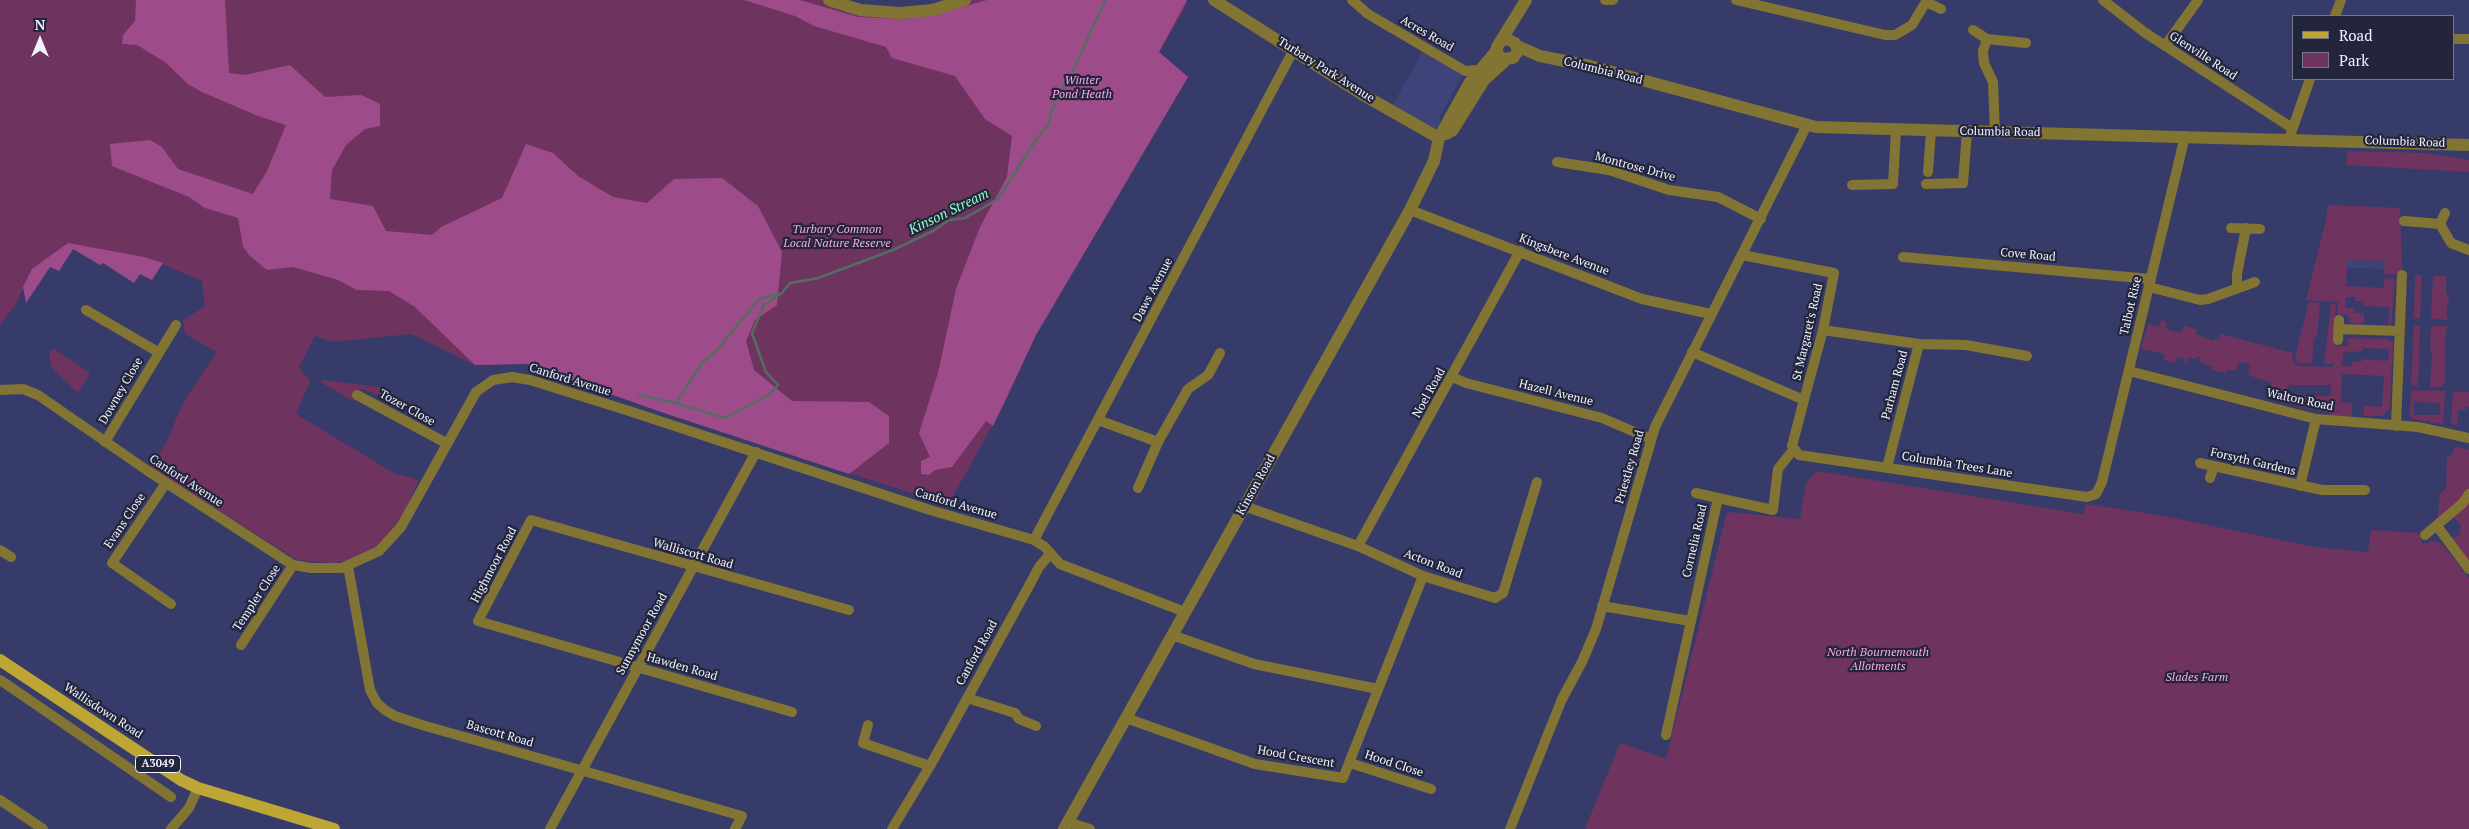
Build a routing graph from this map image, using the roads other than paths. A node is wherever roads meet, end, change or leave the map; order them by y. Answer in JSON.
{"nodes":[{"id":1,"x":829,"y":0,"type":"edge"},
{"id":2,"x":965,"y":0,"type":"edge"},
{"id":3,"x":1214,"y":0,"type":"edge"},
{"id":4,"x":1352,"y":0,"type":"edge"},
{"id":5,"x":1526,"y":0,"type":"edge"},
{"id":6,"x":1605,"y":0,"type":"edge"},
{"id":7,"x":1613,"y":0,"type":"edge"},
{"id":8,"x":1736,"y":0,"type":"edge"},
{"id":9,"x":2103,"y":0,"type":"edge"},
{"id":10,"x":2198,"y":0,"type":"edge"},
{"id":11,"x":2341,"y":0,"type":"edge"},
{"id":12,"x":1926,"y":1,"type":"edge"},
{"id":13,"x":1941,"y":9,"type":"dead end"},
{"id":14,"x":2335,"y":15,"type":"edge"},
{"id":15,"x":1513,"y":23,"type":"junction"},
{"id":16,"x":1973,"y":30,"type":"dead end"},
{"id":17,"x":2454,"y":38,"type":"edge"},
{"id":18,"x":1987,"y":39,"type":"junction"},
{"id":19,"x":2469,"y":39,"type":"edge"},
{"id":20,"x":2026,"y":42,"type":"dead end"},
{"id":21,"x":1499,"y":45,"type":"junction"},
{"id":22,"x":2165,"y":46,"type":"junction"},
{"id":23,"x":1293,"y":51,"type":"junction"},
{"id":24,"x":1513,"y":52,"type":"junction"},
{"id":25,"x":1471,"y":74,"type":"junction"},
{"id":26,"x":2310,"y":80,"type":"edge"},
{"id":27,"x":1807,"y":126,"type":"junction"},
{"id":28,"x":1896,"y":130,"type":"junction"},
{"id":29,"x":1931,"y":131,"type":"junction"},
{"id":30,"x":1966,"y":132,"type":"junction"},
{"id":31,"x":1995,"y":132,"type":"junction"},
{"id":32,"x":2291,"y":134,"type":"junction"},
{"id":33,"x":2185,"y":136,"type":"junction"},
{"id":34,"x":1439,"y":138,"type":"junction"},
{"id":35,"x":2469,"y":145,"type":"edge"},
{"id":36,"x":1557,"y":162,"type":"dead end"},
{"id":37,"x":1928,"y":172,"type":"dead end"},
{"id":38,"x":1926,"y":184,"type":"dead end"},
{"id":39,"x":1852,"y":185,"type":"dead end"},
{"id":40,"x":1410,"y":210,"type":"junction"},
{"id":41,"x":2444,"y":213,"type":"dead end"},
{"id":42,"x":1761,"y":219,"type":"junction"},
{"id":43,"x":2404,"y":221,"type":"dead end"},
{"id":44,"x":2440,"y":224,"type":"junction"},
{"id":45,"x":2230,"y":228,"type":"dead end"},
{"id":46,"x":2246,"y":228,"type":"junction"},
{"id":47,"x":2260,"y":229,"type":"dead end"},
{"id":48,"x":2469,"y":250,"type":"edge"},
{"id":49,"x":1520,"y":251,"type":"junction"},
{"id":50,"x":1742,"y":255,"type":"junction"},
{"id":51,"x":1903,"y":257,"type":"dead end"},
{"id":52,"x":2402,"y":275,"type":"dead end"},
{"id":53,"x":2255,"y":282,"type":"dead end"},
{"id":54,"x":2150,"y":283,"type":"junction"},
{"id":55,"x":2237,"y":288,"type":"junction"},
{"id":56,"x":86,"y":310,"type":"dead end"},
{"id":57,"x":1711,"y":314,"type":"junction"},
{"id":58,"x":176,"y":325,"type":"dead end"},
{"id":59,"x":1823,"y":330,"type":"junction"},
{"id":60,"x":2400,"y":331,"type":"junction"},
{"id":61,"x":2338,"y":340,"type":"dead end"},
{"id":62,"x":1919,"y":344,"type":"junction"},
{"id":63,"x":158,"y":352,"type":"junction"},
{"id":64,"x":1692,"y":352,"type":"junction"},
{"id":65,"x":1220,"y":353,"type":"dead end"},
{"id":66,"x":2027,"y":356,"type":"dead end"},
{"id":67,"x":2129,"y":371,"type":"junction"},
{"id":68,"x":1452,"y":377,"type":"junction"},
{"id":69,"x":0,"y":390,"type":"edge"},
{"id":70,"x":357,"y":395,"type":"dead end"},
{"id":71,"x":1804,"y":400,"type":"junction"},
{"id":72,"x":2316,"y":419,"type":"junction"},
{"id":73,"x":1098,"y":420,"type":"junction"},
{"id":74,"x":2396,"y":426,"type":"junction"},
{"id":75,"x":2469,"y":438,"type":"edge"},
{"id":76,"x":1651,"y":439,"type":"junction"},
{"id":77,"x":105,"y":442,"type":"junction"},
{"id":78,"x":1158,"y":442,"type":"junction"},
{"id":79,"x":446,"y":443,"type":"junction"},
{"id":80,"x":756,"y":452,"type":"junction"},
{"id":81,"x":1796,"y":452,"type":"junction"},
{"id":82,"x":2200,"y":463,"type":"dead end"},
{"id":83,"x":2214,"y":466,"type":"junction"},
{"id":84,"x":1887,"y":467,"type":"junction"},
{"id":85,"x":2210,"y":478,"type":"dead end"},
{"id":86,"x":1537,"y":482,"type":"dead end"},
{"id":87,"x":2102,"y":482,"type":"joint"},
{"id":88,"x":166,"y":483,"type":"junction"},
{"id":89,"x":2300,"y":486,"type":"junction"},
{"id":90,"x":1138,"y":488,"type":"dead end"},
{"id":91,"x":2365,"y":490,"type":"dead end"},
{"id":92,"x":1696,"y":493,"type":"dead end"},
{"id":93,"x":2469,"y":494,"type":"edge"},
{"id":94,"x":1718,"y":498,"type":"junction"},
{"id":95,"x":1244,"y":506,"type":"junction"},
{"id":96,"x":531,"y":520,"type":"joint"},
{"id":97,"x":2437,"y":526,"type":"junction"},
{"id":98,"x":2425,"y":536,"type":"dead end"},
{"id":99,"x":1034,"y":540,"type":"junction"},
{"id":100,"x":1358,"y":546,"type":"junction"},
{"id":101,"x":0,"y":550,"type":"edge"},
{"id":102,"x":1050,"y":554,"type":"junction"},
{"id":103,"x":11,"y":557,"type":"dead end"},
{"id":104,"x":293,"y":565,"type":"junction"},
{"id":105,"x":348,"y":566,"type":"junction"},
{"id":106,"x":694,"y":567,"type":"junction"},
{"id":107,"x":2469,"y":569,"type":"edge"},
{"id":108,"x":1423,"y":576,"type":"junction"},
{"id":109,"x":171,"y":604,"type":"dead end"},
{"id":110,"x":1602,"y":606,"type":"junction"},
{"id":111,"x":849,"y":610,"type":"dead end"},
{"id":112,"x":1185,"y":612,"type":"junction"},
{"id":113,"x":478,"y":620,"type":"joint"},
{"id":114,"x":1690,"y":622,"type":"junction"},
{"id":115,"x":1172,"y":635,"type":"junction"},
{"id":116,"x":241,"y":645,"type":"dead end"},
{"id":117,"x":0,"y":660,"type":"edge"},
{"id":118,"x":637,"y":667,"type":"junction"},
{"id":119,"x":0,"y":680,"type":"edge"},
{"id":120,"x":1378,"y":689,"type":"junction"},
{"id":121,"x":967,"y":698,"type":"junction"},
{"id":122,"x":792,"y":712,"type":"dead end"},
{"id":123,"x":1126,"y":718,"type":"junction"},
{"id":124,"x":868,"y":725,"type":"dead end"},
{"id":125,"x":1036,"y":726,"type":"dead end"},
{"id":126,"x":1666,"y":735,"type":"dead end"},
{"id":127,"x":1350,"y":763,"type":"junction"},
{"id":128,"x":930,"y":766,"type":"junction"},
{"id":129,"x":582,"y":771,"type":"junction"},
{"id":130,"x":198,"y":788,"type":"junction"},
{"id":131,"x":1431,"y":790,"type":"dead end"},
{"id":132,"x":172,"y":796,"type":"dead end"},
{"id":133,"x":0,"y":800,"type":"edge"},
{"id":134,"x":1065,"y":826,"type":"edge"},
{"id":135,"x":43,"y":829,"type":"edge"},
{"id":136,"x":171,"y":829,"type":"edge"},
{"id":137,"x":334,"y":829,"type":"edge"},
{"id":138,"x":550,"y":829,"type":"edge"},
{"id":139,"x":735,"y":829,"type":"edge"},
{"id":140,"x":892,"y":829,"type":"edge"},
{"id":141,"x":1090,"y":829,"type":"edge"},
{"id":142,"x":1510,"y":829,"type":"edge"}],
"edges":[{"from":1,"to":2,"type":"street"},
{"from":3,"to":23,"type":"street","name":"Turbary Park Avenue"},
{"from":4,"to":25,"type":"street","name":"Acres Road"},
{"from":5,"to":15,"type":"street","name":"Kinson Road"},
{"from":6,"to":7,"type":"street"},
{"from":8,"to":12,"type":"street"},
{"from":9,"to":22,"type":"street","name":"Glenville Road"},
{"from":10,"to":22,"type":"street"},
{"from":11,"to":14,"type":"street"},
{"from":12,"to":13,"type":"street"},
{"from":15,"to":21,"type":"street","name":"Kinson Road"},
{"from":15,"to":24,"type":"street"},
{"from":16,"to":18,"type":"street"},
{"from":17,"to":19,"type":"street"},
{"from":18,"to":20,"type":"street"},
{"from":18,"to":31,"type":"street"},
{"from":21,"to":24,"type":"street"},
{"from":21,"to":24,"type":"street"},
{"from":21,"to":25,"type":"street","name":"Kinson Road"},
{"from":22,"to":32,"type":"street","name":"Glenville Road"},
{"from":23,"to":34,"type":"street","name":"Turbary Park Avenue"},
{"from":23,"to":73,"type":"street","name":"Daws Avenue"},
{"from":24,"to":27,"type":"street","name":"Columbia Road"},
{"from":24,"to":34,"type":"street"},
{"from":25,"to":34,"type":"street","name":"Kinson Road"},
{"from":26,"to":32,"type":"street"},
{"from":27,"to":28,"type":"street","name":"Columbia Road"},
{"from":27,"to":42,"type":"street","name":"Priestley Road"},
{"from":28,"to":29,"type":"street","name":"Columbia Road"},
{"from":28,"to":39,"type":"street"},
{"from":29,"to":30,"type":"street","name":"Columbia Road"},
{"from":29,"to":37,"type":"street"},
{"from":30,"to":31,"type":"street","name":"Columbia Road"},
{"from":30,"to":38,"type":"street"},
{"from":31,"to":33,"type":"street","name":"Columbia Road"},
{"from":32,"to":33,"type":"street","name":"Columbia Road"},
{"from":32,"to":35,"type":"street","name":"Columbia Road"},
{"from":33,"to":54,"type":"street","name":"Talbot Rise"},
{"from":34,"to":40,"type":"street","name":"Kinson Road"},
{"from":36,"to":42,"type":"street","name":"Montrose Drive"},
{"from":40,"to":49,"type":"street","name":"Kingsbere Avenue"},
{"from":40,"to":95,"type":"street","name":"Kinson Road"},
{"from":41,"to":44,"type":"street"},
{"from":42,"to":50,"type":"street","name":"Priestley Road"},
{"from":43,"to":44,"type":"street"},
{"from":44,"to":48,"type":"street"},
{"from":45,"to":46,"type":"street"},
{"from":46,"to":47,"type":"street"},
{"from":46,"to":55,"type":"street"},
{"from":49,"to":57,"type":"street","name":"Kingsbere Avenue"},
{"from":49,"to":68,"type":"street","name":"Noel Road"},
{"from":50,"to":57,"type":"street","name":"Priestley Road"},
{"from":50,"to":59,"type":"street","name":"St Margaret's Road"},
{"from":51,"to":54,"type":"street","name":"Cove Road"},
{"from":52,"to":60,"type":"street"},
{"from":53,"to":55,"type":"street","name":"Cove Road"},
{"from":54,"to":55,"type":"street","name":"Cove Road"},
{"from":54,"to":67,"type":"street","name":"Talbot Rise"},
{"from":56,"to":63,"type":"street","name":"Downey Close"},
{"from":57,"to":64,"type":"street","name":"Priestley Road"},
{"from":58,"to":63,"type":"street","name":"Downey Close"},
{"from":59,"to":62,"type":"street","name":"Parham Road"},
{"from":59,"to":71,"type":"street","name":"St Margaret's Road"},
{"from":60,"to":61,"type":"street"},
{"from":60,"to":74,"type":"street"},
{"from":62,"to":66,"type":"street"},
{"from":62,"to":84,"type":"street","name":"Parham Road"},
{"from":63,"to":77,"type":"street","name":"Downey Close"},
{"from":64,"to":71,"type":"street","name":"St Margaret's Road"},
{"from":64,"to":76,"type":"street","name":"Priestley Road"},
{"from":65,"to":78,"type":"street"},
{"from":67,"to":72,"type":"street","name":"Walton Road"},
{"from":67,"to":87,"type":"street","name":"Talbot Rise"},
{"from":68,"to":76,"type":"street","name":"Hazell Avenue"},
{"from":68,"to":100,"type":"street","name":"Noel Road"},
{"from":69,"to":77,"type":"street","name":"Canford Avenue"},
{"from":70,"to":79,"type":"street","name":"Tozer Close"},
{"from":71,"to":81,"type":"street","name":"St Margaret's Road"},
{"from":72,"to":74,"type":"street","name":"Walton Road"},
{"from":72,"to":89,"type":"street","name":"Forsyth Gardens"},
{"from":73,"to":78,"type":"street"},
{"from":73,"to":99,"type":"street","name":"Daws Avenue"},
{"from":74,"to":75,"type":"street","name":"Walton Road"},
{"from":76,"to":110,"type":"street","name":"Priestley Road"},
{"from":77,"to":88,"type":"street","name":"Canford Avenue"},
{"from":78,"to":90,"type":"street"},
{"from":79,"to":80,"type":"street","name":"Canford Avenue"},
{"from":79,"to":105,"type":"street","name":"Canford Avenue"},
{"from":80,"to":99,"type":"street","name":"Canford Avenue"},
{"from":80,"to":106,"type":"street","name":"Sunnymoor Road"},
{"from":81,"to":84,"type":"street","name":"Columbia Trees Lane"},
{"from":81,"to":94,"type":"street","name":"Cornelia Road"},
{"from":82,"to":83,"type":"street","name":"Forsyth Gardens"},
{"from":83,"to":85,"type":"street"},
{"from":83,"to":89,"type":"street","name":"Forsyth Gardens"},
{"from":84,"to":87,"type":"street","name":"Columbia Trees Lane"},
{"from":86,"to":108,"type":"street","name":"Acton Road"},
{"from":88,"to":104,"type":"street","name":"Canford Avenue"},
{"from":88,"to":109,"type":"street","name":"Evans Close"},
{"from":89,"to":91,"type":"street","name":"Forsyth Gardens"},
{"from":92,"to":94,"type":"street"},
{"from":93,"to":97,"type":"street"},
{"from":94,"to":114,"type":"street","name":"Cornelia Road"},
{"from":95,"to":100,"type":"street","name":"Acton Road"},
{"from":95,"to":112,"type":"street","name":"Kinson Road"},
{"from":96,"to":106,"type":"street","name":"Walliscott Road"},
{"from":96,"to":113,"type":"street","name":"Highmoor Road"},
{"from":97,"to":98,"type":"street"},
{"from":97,"to":107,"type":"street"},
{"from":99,"to":102,"type":"street","name":"Canford Avenue"},
{"from":100,"to":108,"type":"street","name":"Acton Road"},
{"from":101,"to":103,"type":"street"},
{"from":102,"to":112,"type":"street","name":"Canford Avenue"},
{"from":102,"to":121,"type":"street","name":"Canford Road"},
{"from":104,"to":105,"type":"street","name":"Canford Avenue"},
{"from":104,"to":116,"type":"street","name":"Templer Close"},
{"from":105,"to":129,"type":"street","name":"Bascott Road"},
{"from":106,"to":111,"type":"street","name":"Walliscott Road"},
{"from":106,"to":118,"type":"street","name":"Sunnymoor Road"},
{"from":108,"to":120,"type":"street","name":"Hood Crescent"},
{"from":110,"to":114,"type":"street"},
{"from":110,"to":142,"type":"street","name":"Priestley Road"},
{"from":112,"to":115,"type":"street","name":"Kinson Road"},
{"from":113,"to":118,"type":"street","name":"Hawden Road"},
{"from":114,"to":126,"type":"street","name":"Cornelia Road"},
{"from":115,"to":120,"type":"street"},
{"from":115,"to":123,"type":"street","name":"Kinson Road"},
{"from":117,"to":130,"type":"main road","name":"Wallisdown Road","number":"A3049"},
{"from":118,"to":122,"type":"street","name":"Hawden Road"},
{"from":118,"to":129,"type":"street","name":"Sunnymoor Road"},
{"from":119,"to":132,"type":"street"},
{"from":120,"to":127,"type":"street","name":"Hood Crescent"},
{"from":121,"to":125,"type":"street"},
{"from":121,"to":128,"type":"street","name":"Canford Road"},
{"from":123,"to":127,"type":"street","name":"Hood Crescent"},
{"from":123,"to":134,"type":"street","name":"Kinson Road"},
{"from":124,"to":128,"type":"street"},
{"from":127,"to":131,"type":"street","name":"Hood Close"},
{"from":128,"to":140,"type":"street","name":"Canford Road"},
{"from":129,"to":138,"type":"street","name":"Sunnymoor Road"},
{"from":129,"to":139,"type":"street","name":"Bascott Road"},
{"from":130,"to":136,"type":"street"},
{"from":130,"to":137,"type":"main road","name":"Wallisdown Road","number":"A3049"},
{"from":133,"to":135,"type":"street"},
{"from":134,"to":141,"type":"street"}]}
